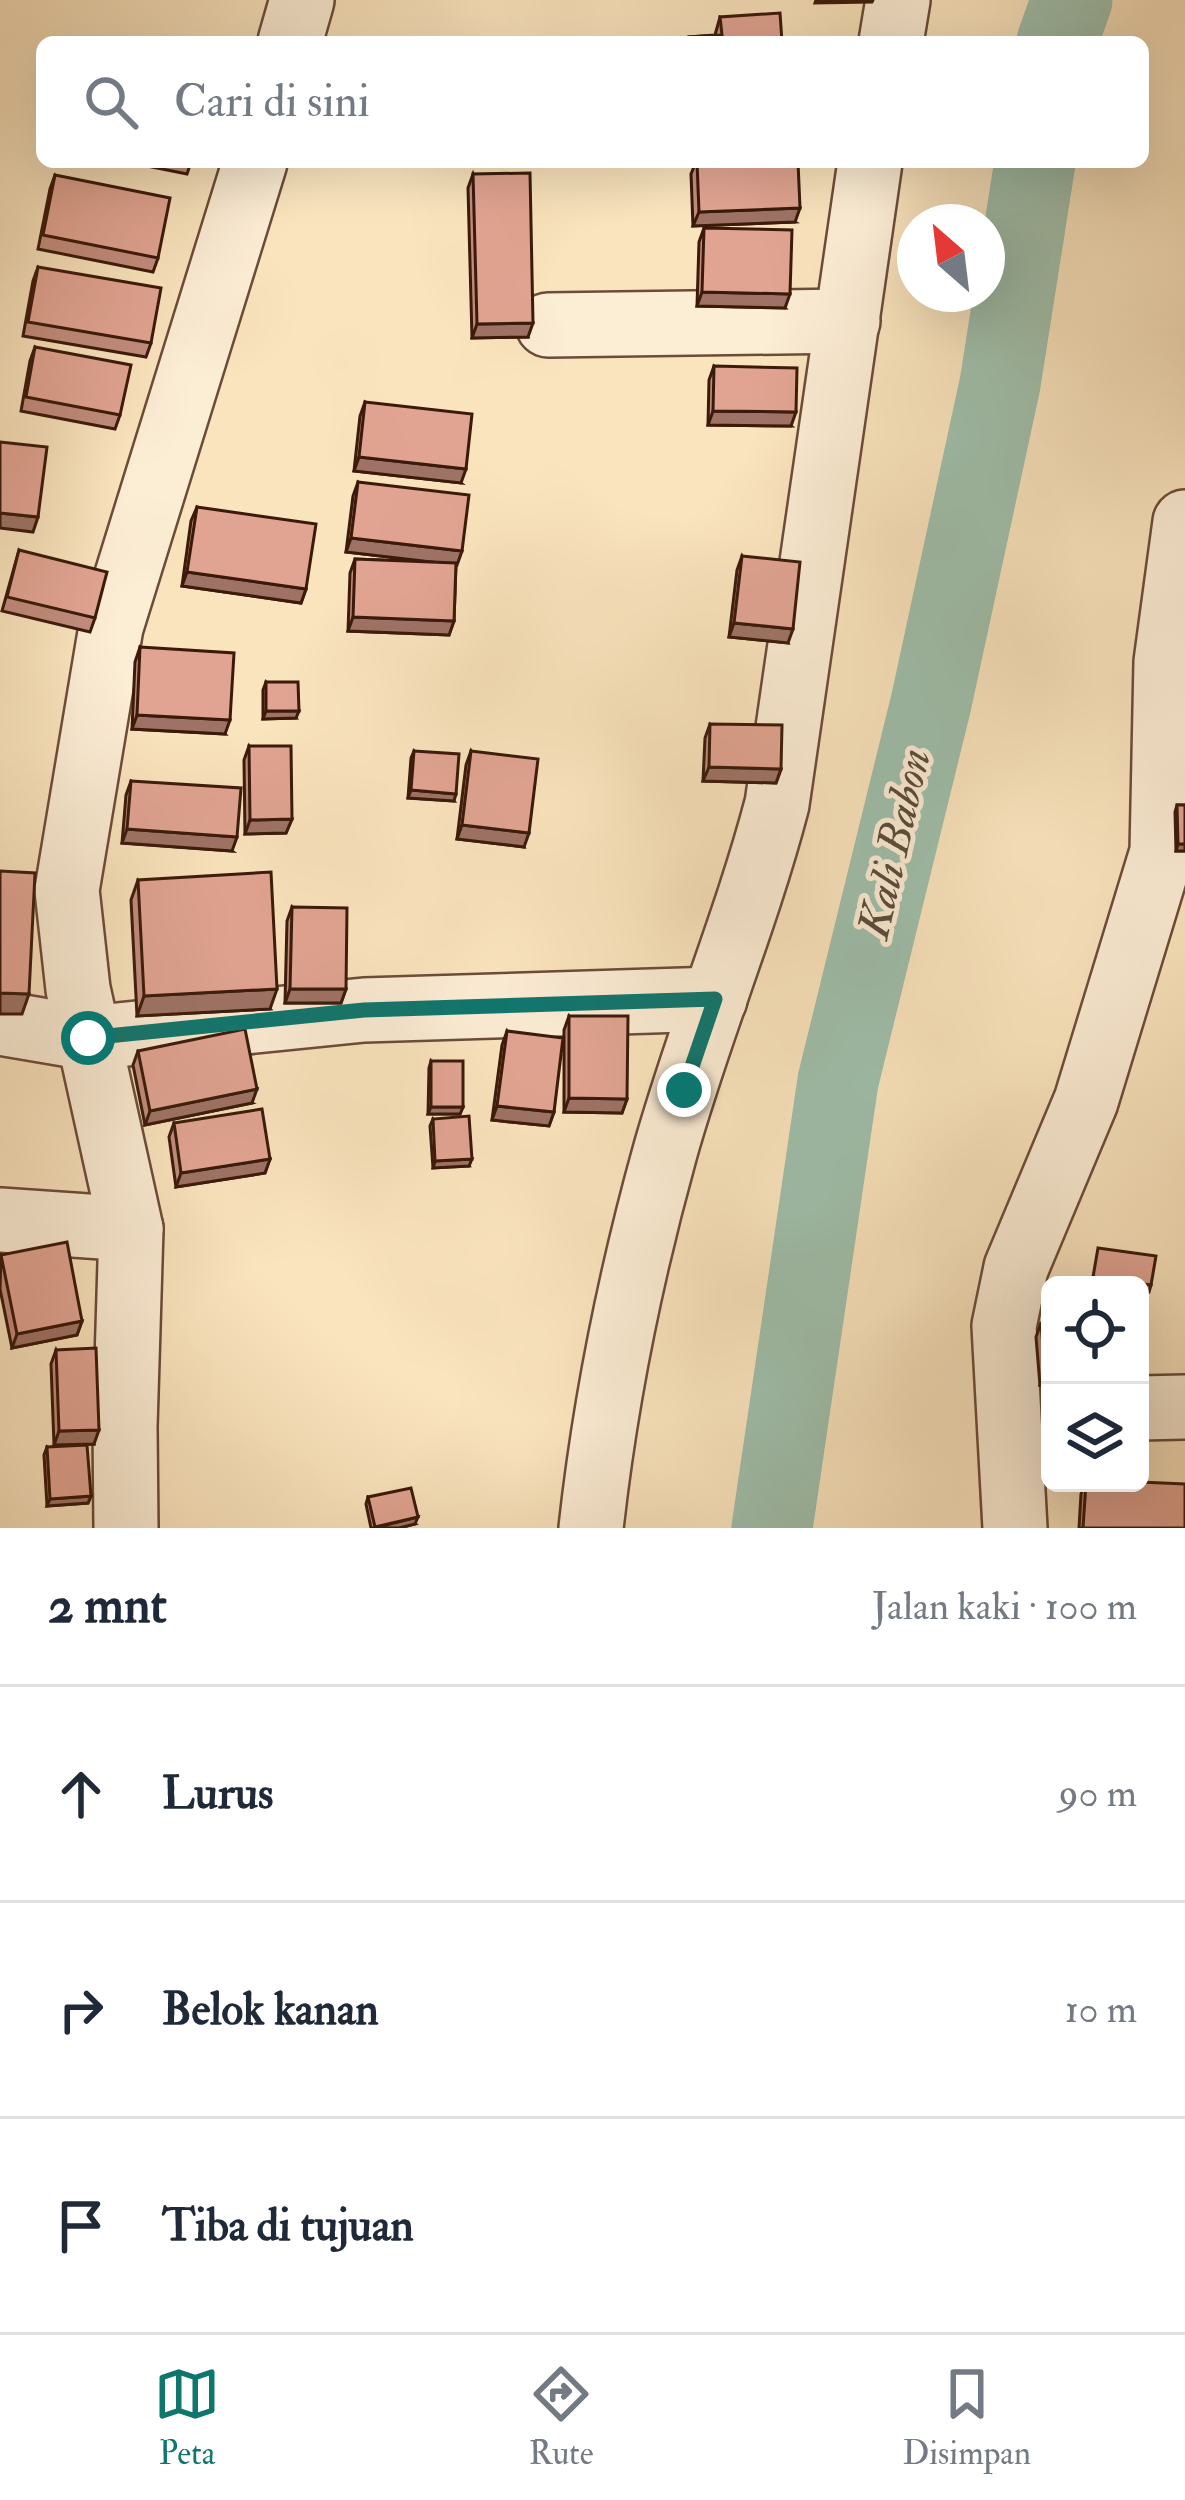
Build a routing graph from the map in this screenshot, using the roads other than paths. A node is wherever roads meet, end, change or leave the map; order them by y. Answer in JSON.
{"nodes":[{"id":1,"x":302,"y":0,"type":"edge"},
{"id":2,"x":898,"y":0,"type":"edge"},
{"id":3,"x":292,"y":36,"type":"edge"},
{"id":4,"x":892,"y":36,"type":"edge"},
{"id":5,"x":253,"y":168,"type":"edge"},
{"id":6,"x":869,"y":168,"type":"edge"},
{"id":7,"x":848,"y":321,"type":"junction"},
{"id":8,"x":548,"y":325,"type":"dead end"},
{"id":9,"x":1185,"y":522,"type":"edge"},
{"id":10,"x":1175,"y":663,"type":"edge"},
{"id":11,"x":715,"y":999,"type":"junction"},
{"id":12,"x":0,"y":1023,"type":"edge"},
{"id":13,"x":88,"y":1038,"type":"junction"},
{"id":14,"x":0,"y":1220,"type":"edge"},
{"id":15,"x":131,"y":1229,"type":"junction"},
{"id":16,"x":1028,"y":1397,"type":"edge"},
{"id":17,"x":1185,"y":1407,"type":"edge"},
{"id":18,"x":1149,"y":1408,"type":"edge"},
{"id":19,"x":126,"y":1528,"type":"edge"},
{"id":20,"x":591,"y":1528,"type":"edge"},
{"id":21,"x":1015,"y":1528,"type":"edge"}],
"edges":[{"from":1,"to":3,"type":"street"},
{"from":2,"to":4,"type":"street"},
{"from":5,"to":13,"type":"street"},
{"from":6,"to":7,"type":"street"},
{"from":7,"to":8,"type":"street"},
{"from":7,"to":11,"type":"street"},
{"from":9,"to":10,"type":"street"},
{"from":10,"to":16,"type":"street"},
{"from":11,"to":13,"type":"street"},
{"from":11,"to":20,"type":"street"},
{"from":12,"to":13,"type":"street"},
{"from":13,"to":15,"type":"street"},
{"from":14,"to":15,"type":"street"},
{"from":15,"to":19,"type":"street"},
{"from":16,"to":21,"type":"street"},
{"from":17,"to":18,"type":"street"}]}
